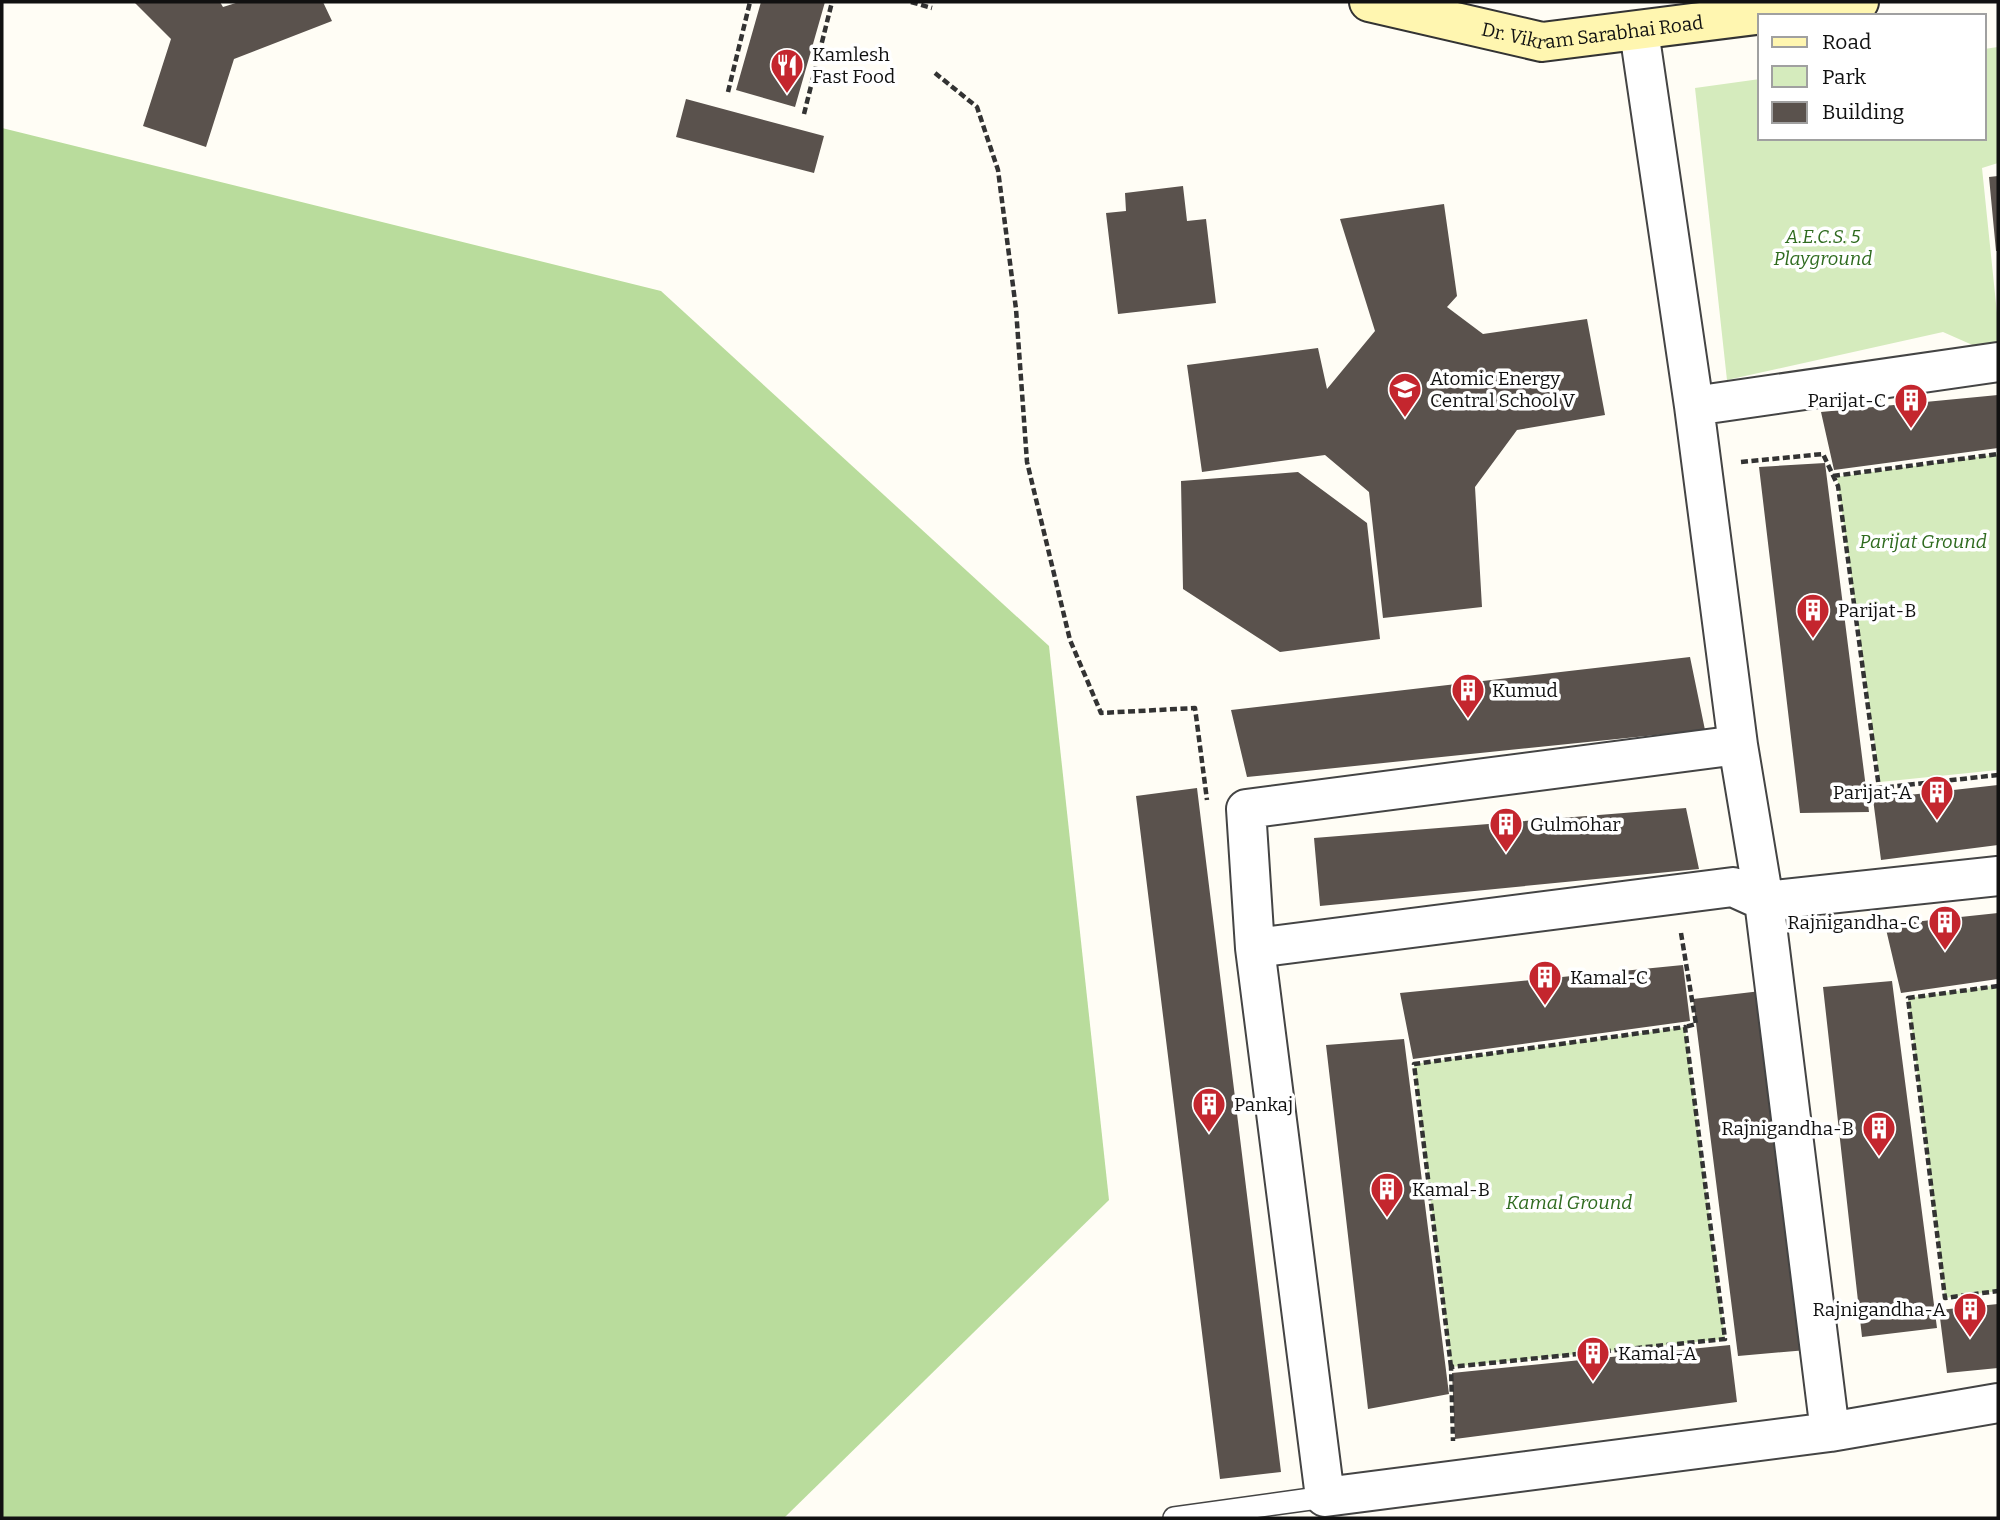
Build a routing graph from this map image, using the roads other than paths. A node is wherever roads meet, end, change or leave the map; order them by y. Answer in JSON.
{"nodes":[{"id":1,"x":1368,"y":2,"type":"edge"},
{"id":2,"x":1859,"y":2,"type":"edge"},
{"id":3,"x":1657,"y":20,"type":"edge"},
{"id":4,"x":1998,"y":362,"type":"edge"},
{"id":5,"x":1694,"y":406,"type":"junction"},
{"id":6,"x":1738,"y":745,"type":"junction"},
{"id":7,"x":1998,"y":876,"type":"edge"},
{"id":8,"x":1764,"y":901,"type":"junction"},
{"id":9,"x":1255,"y":948,"type":"junction"},
{"id":10,"x":1998,"y":1403,"type":"edge"},
{"id":11,"x":1830,"y":1432,"type":"junction"},
{"id":12,"x":1325,"y":1497,"type":"junction"},
{"id":13,"x":1174,"y":1518,"type":"edge"}],
"edges":[{"from":1,"to":3,"type":"street","name":"Dr. Vikram Sarabhai Road"},
{"from":2,"to":3,"type":"street","name":"Dr. Vikram Sarabhai Road"},
{"from":3,"to":5,"type":"street"},
{"from":4,"to":5,"type":"street"},
{"from":5,"to":6,"type":"street"},
{"from":6,"to":8,"type":"street"},
{"from":6,"to":9,"type":"street"},
{"from":7,"to":8,"type":"street"},
{"from":8,"to":9,"type":"street"},
{"from":8,"to":11,"type":"street"},
{"from":9,"to":12,"type":"street"},
{"from":10,"to":11,"type":"street"},
{"from":11,"to":12,"type":"street"},
{"from":12,"to":13,"type":"lane"}]}
